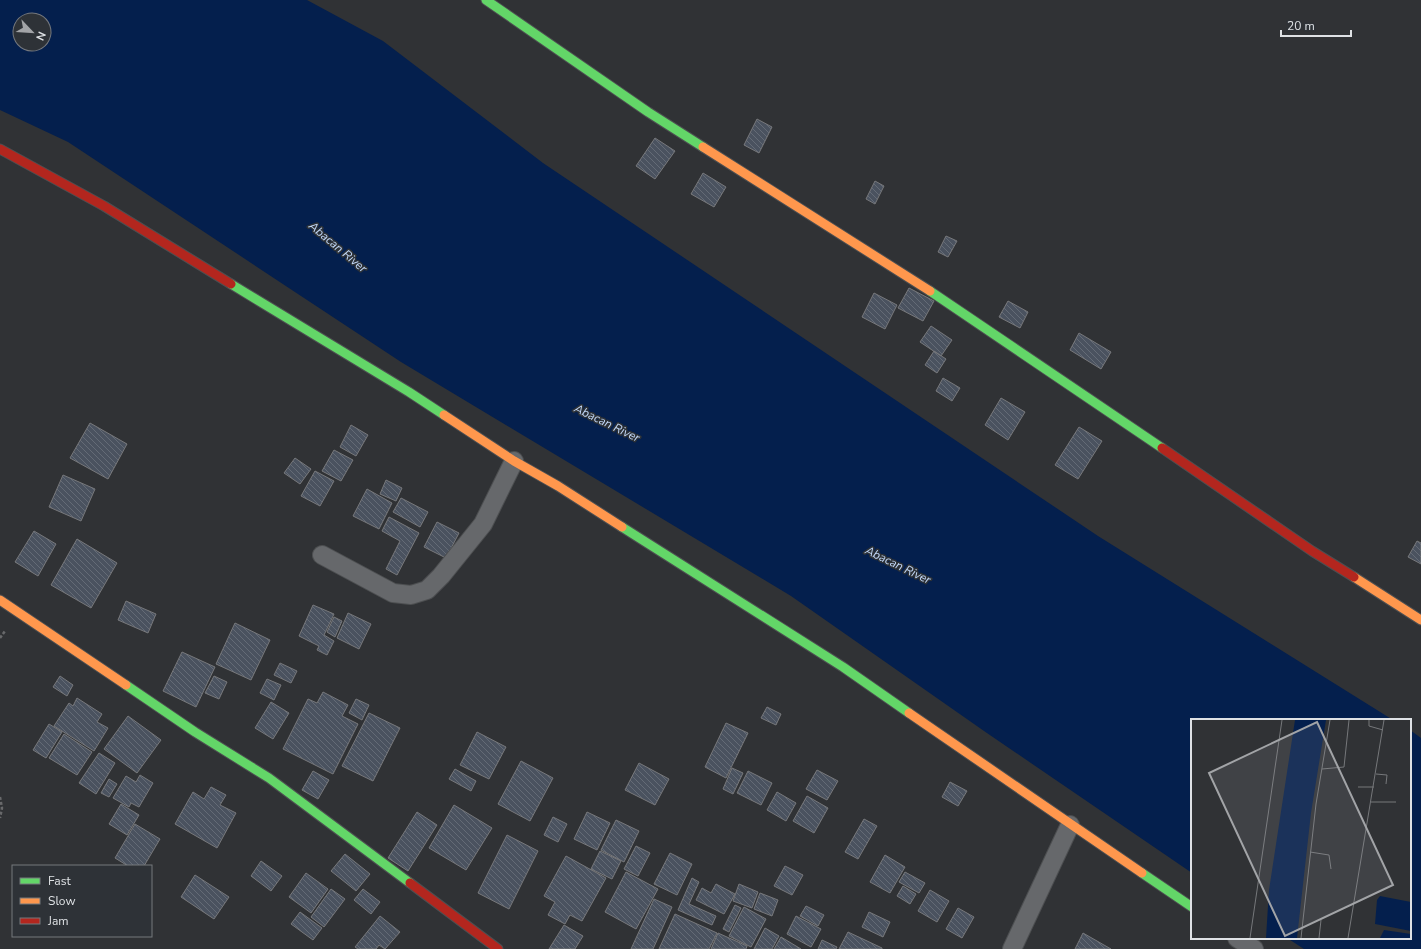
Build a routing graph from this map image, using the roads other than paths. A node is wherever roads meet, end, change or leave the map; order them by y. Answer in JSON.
{"nodes":[{"id":1,"x":486,"y":0,"type":"edge"},
{"id":2,"x":0,"y":149,"type":"edge"},
{"id":3,"x":514,"y":461,"type":"junction"},
{"id":4,"x":322,"y":556,"type":"dead end"},
{"id":5,"x":0,"y":600,"type":"edge"},
{"id":6,"x":1421,"y":620,"type":"edge"},
{"id":7,"x":1070,"y":825,"type":"junction"},
{"id":8,"x":1191,"y":906,"type":"edge"},
{"id":9,"x":1239,"y":939,"type":"edge"},
{"id":10,"x":498,"y":949,"type":"edge"},
{"id":11,"x":1012,"y":949,"type":"edge"},
{"id":12,"x":1254,"y":949,"type":"edge"}],
"edges":[{"from":1,"to":6,"type":"street"},
{"from":2,"to":3,"type":"street"},
{"from":3,"to":4,"type":"street"},
{"from":3,"to":7,"type":"street"},
{"from":5,"to":10,"type":"street"},
{"from":7,"to":8,"type":"street"},
{"from":7,"to":11,"type":"street"},
{"from":9,"to":12,"type":"street"}]}
